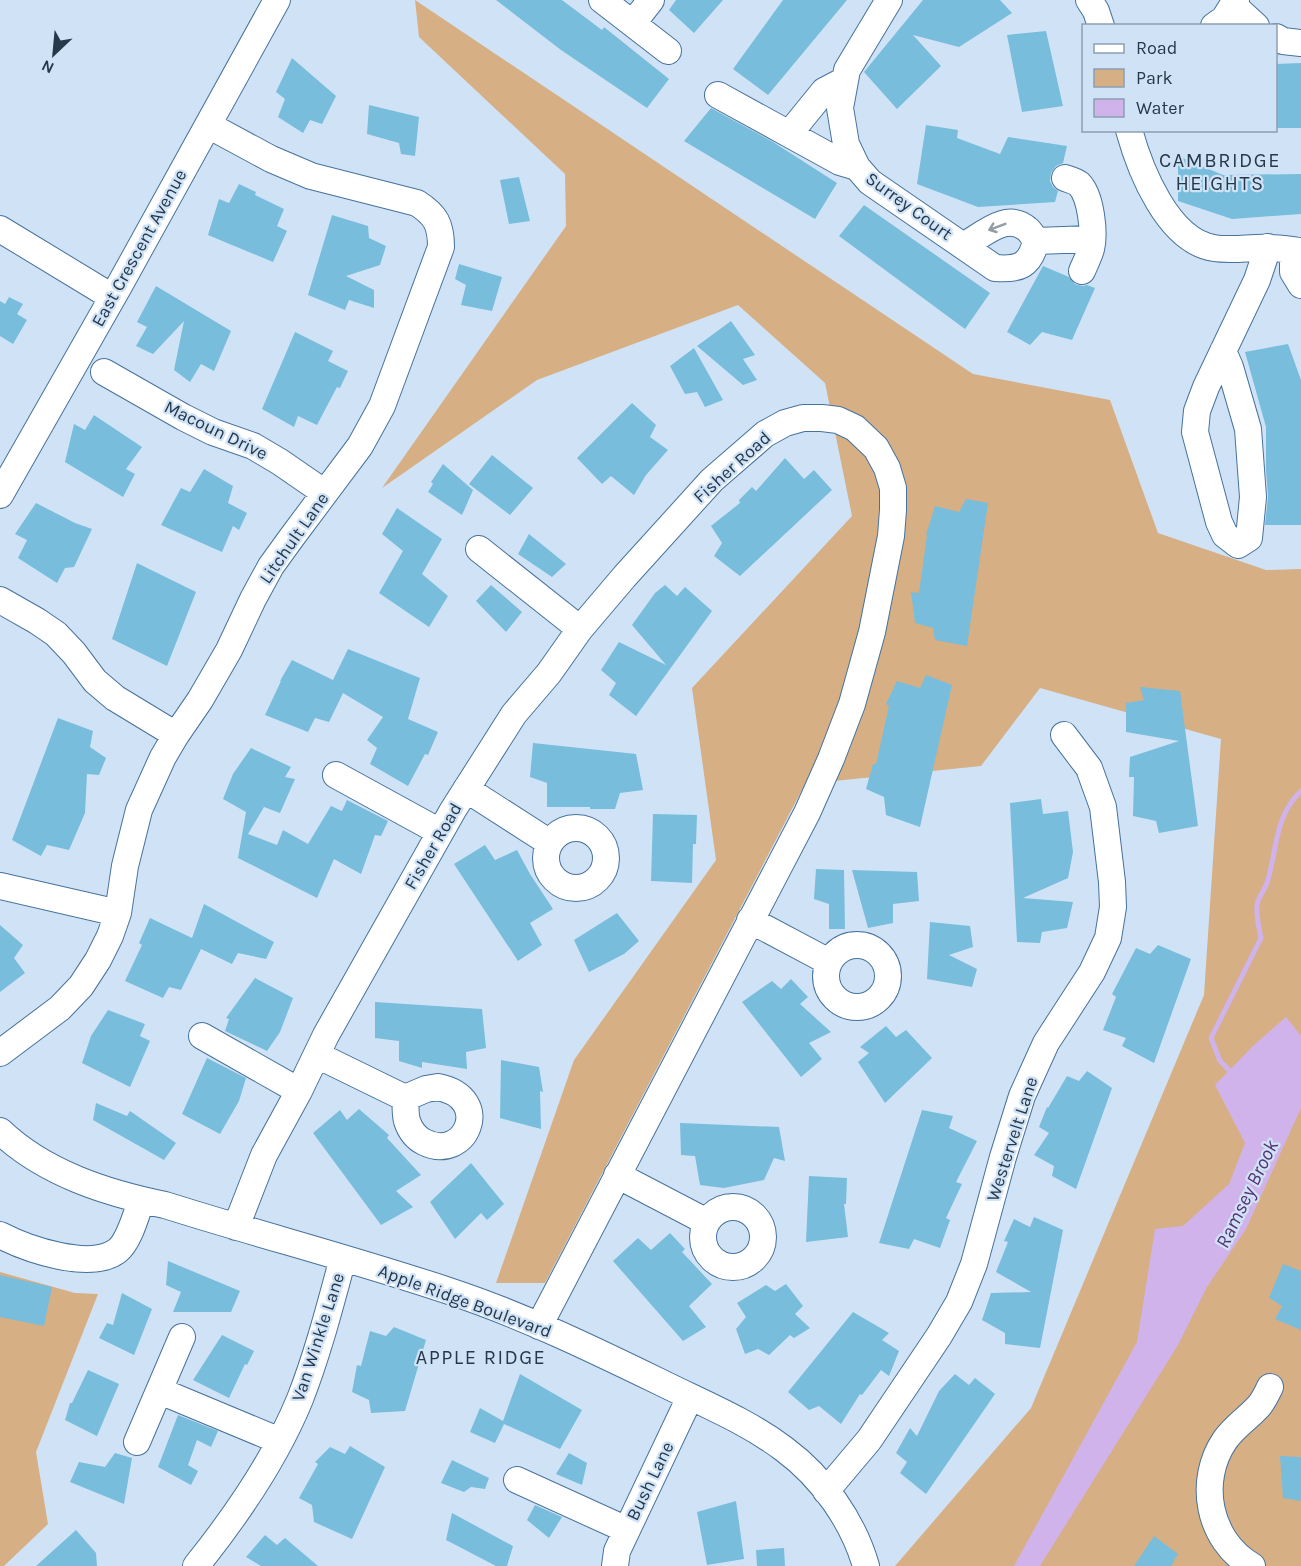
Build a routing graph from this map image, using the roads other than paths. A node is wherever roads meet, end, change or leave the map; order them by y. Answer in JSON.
{"nodes":[{"id":1,"x":277,"y":0,"type":"edge"},
{"id":2,"x":602,"y":0,"type":"edge"},
{"id":3,"x":651,"y":0,"type":"edge"},
{"id":4,"x":889,"y":0,"type":"edge"},
{"id":5,"x":1089,"y":0,"type":"edge"},
{"id":6,"x":1234,"y":2,"type":"edge"},
{"id":7,"x":633,"y":23,"type":"junction"},
{"id":8,"x":1100,"y":24,"type":"edge"},
{"id":9,"x":1217,"y":24,"type":"edge"},
{"id":10,"x":1254,"y":24,"type":"edge"},
{"id":11,"x":1277,"y":38,"type":"edge"},
{"id":12,"x":1301,"y":43,"type":"edge"},
{"id":13,"x":668,"y":51,"type":"dead end"},
{"id":14,"x":845,"y":80,"type":"junction"},
{"id":15,"x":718,"y":95,"type":"dead end"},
{"id":16,"x":208,"y":125,"type":"junction"},
{"id":17,"x":1130,"y":132,"type":"edge"},
{"id":18,"x":789,"y":134,"type":"junction"},
{"id":19,"x":857,"y":167,"type":"junction"},
{"id":20,"x":1065,"y":178,"type":"dead end"},
{"id":21,"x":0,"y":229,"type":"edge"},
{"id":22,"x":1091,"y":239,"type":"junction"},
{"id":23,"x":1036,"y":241,"type":"junction"},
{"id":24,"x":963,"y":246,"type":"junction"},
{"id":25,"x":1287,"y":250,"type":"edge"},
{"id":26,"x":1082,"y":271,"type":"dead end"},
{"id":27,"x":1301,"y":285,"type":"edge"},
{"id":28,"x":112,"y":297,"type":"junction"},
{"id":29,"x":1223,"y":351,"type":"junction"},
{"id":30,"x":104,"y":372,"type":"dead end"},
{"id":31,"x":325,"y":493,"type":"junction"},
{"id":32,"x":0,"y":495,"type":"edge"},
{"id":33,"x":479,"y":549,"type":"dead end"},
{"id":34,"x":0,"y":600,"type":"edge"},
{"id":35,"x":580,"y":629,"type":"junction"},
{"id":36,"x":176,"y":735,"type":"junction"},
{"id":37,"x":1064,"y":735,"type":"dead end"},
{"id":38,"x":336,"y":775,"type":"dead end"},
{"id":39,"x":466,"y":789,"type":"junction"},
{"id":40,"x":440,"y":832,"type":"junction"},
{"id":41,"x":549,"y":843,"type":"dead end"},
{"id":42,"x":0,"y":886,"type":"edge"},
{"id":43,"x":118,"y":913,"type":"junction"},
{"id":44,"x":750,"y":920,"type":"junction"},
{"id":45,"x":829,"y":962,"type":"dead end"},
{"id":46,"x":202,"y":1036,"type":"dead end"},
{"id":47,"x":0,"y":1053,"type":"edge"},
{"id":48,"x":317,"y":1055,"type":"junction"},
{"id":49,"x":299,"y":1091,"type":"junction"},
{"id":50,"x":405,"y":1098,"type":"dead end"},
{"id":51,"x":0,"y":1131,"type":"edge"},
{"id":52,"x":617,"y":1175,"type":"junction"},
{"id":53,"x":141,"y":1201,"type":"junction"},
{"id":54,"x":707,"y":1222,"type":"dead end"},
{"id":55,"x":236,"y":1227,"type":"junction"},
{"id":56,"x":0,"y":1235,"type":"edge"},
{"id":57,"x":343,"y":1258,"type":"junction"},
{"id":58,"x":539,"y":1326,"type":"junction"},
{"id":59,"x":182,"y":1337,"type":"dead end"},
{"id":60,"x":1270,"y":1387,"type":"dead end"},
{"id":61,"x":160,"y":1391,"type":"junction"},
{"id":62,"x":690,"y":1397,"type":"junction"},
{"id":63,"x":280,"y":1441,"type":"junction"},
{"id":64,"x":137,"y":1442,"type":"dead end"},
{"id":65,"x":517,"y":1479,"type":"dead end"},
{"id":66,"x":826,"y":1491,"type":"junction"},
{"id":67,"x":627,"y":1530,"type":"junction"},
{"id":68,"x":196,"y":1566,"type":"edge"},
{"id":69,"x":615,"y":1566,"type":"edge"},
{"id":70,"x":867,"y":1566,"type":"edge"},
{"id":71,"x":1252,"y":1566,"type":"edge"}],
"edges":[{"from":1,"to":16,"type":"street","name":"East Crescent Avenue"},
{"from":2,"to":7,"type":"street"},
{"from":3,"to":7,"type":"street"},
{"from":4,"to":14,"type":"street","name":"Surrey Court"},
{"from":5,"to":8,"type":"street"},
{"from":6,"to":9,"type":"street"},
{"from":6,"to":10,"type":"street"},
{"from":7,"to":13,"type":"street"},
{"from":11,"to":12,"type":"street"},
{"from":14,"to":18,"type":"street"},
{"from":14,"to":19,"type":"street","name":"Surrey Court"},
{"from":15,"to":18,"type":"street"},
{"from":16,"to":28,"type":"street","name":"East Crescent Avenue"},
{"from":16,"to":31,"type":"street","name":"Litchult Lane"},
{"from":17,"to":25,"type":"street"},
{"from":18,"to":19,"type":"street"},
{"from":19,"to":24,"type":"street","name":"Surrey Court"},
{"from":20,"to":22,"type":"street"},
{"from":21,"to":28,"type":"street"},
{"from":22,"to":23,"type":"street"},
{"from":22,"to":26,"type":"street"},
{"from":23,"to":24,"type":"street","name":"Surrey Court","one_way":true},
{"from":23,"to":24,"type":"street","name":"Surrey Court"},
{"from":25,"to":27,"type":"street"},
{"from":25,"to":29,"type":"street"},
{"from":28,"to":32,"type":"street","name":"East Crescent Avenue"},
{"from":29,"to":29,"type":"street"},
{"from":30,"to":31,"type":"street","name":"Macoun Drive"},
{"from":31,"to":36,"type":"street","name":"Litchult Lane"},
{"from":33,"to":35,"type":"street"},
{"from":34,"to":36,"type":"street"},
{"from":35,"to":39,"type":"street","name":"Fisher Road"},
{"from":35,"to":44,"type":"street","name":"Fisher Road"},
{"from":36,"to":43,"type":"street","name":"Litchult Lane"},
{"from":37,"to":66,"type":"street","name":"Westervelt Lane"},
{"from":38,"to":40,"type":"street"},
{"from":39,"to":40,"type":"street","name":"Fisher Road"},
{"from":39,"to":41,"type":"street"},
{"from":40,"to":48,"type":"street","name":"Fisher Road"},
{"from":42,"to":43,"type":"street"},
{"from":43,"to":47,"type":"street","name":"Litchult Lane"},
{"from":44,"to":45,"type":"street"},
{"from":44,"to":52,"type":"street","name":"Fisher Road"},
{"from":46,"to":49,"type":"street"},
{"from":48,"to":49,"type":"street","name":"Fisher Road"},
{"from":48,"to":50,"type":"street"},
{"from":49,"to":55,"type":"street","name":"Fisher Road"},
{"from":51,"to":53,"type":"street","name":"Apple Ridge Boulevard"},
{"from":52,"to":54,"type":"street"},
{"from":52,"to":58,"type":"street","name":"Fisher Road"},
{"from":53,"to":55,"type":"street","name":"Apple Ridge Boulevard"},
{"from":53,"to":56,"type":"street"},
{"from":55,"to":57,"type":"street","name":"Apple Ridge Boulevard"},
{"from":57,"to":58,"type":"street","name":"Apple Ridge Boulevard"},
{"from":57,"to":63,"type":"street","name":"Van Winkle Lane"},
{"from":58,"to":62,"type":"street","name":"Apple Ridge Boulevard"},
{"from":59,"to":61,"type":"street"},
{"from":60,"to":71,"type":"street"},
{"from":61,"to":63,"type":"street"},
{"from":61,"to":64,"type":"street"},
{"from":62,"to":66,"type":"street","name":"Apple Ridge Boulevard"},
{"from":62,"to":67,"type":"street","name":"Bush Lane"},
{"from":63,"to":68,"type":"street","name":"Van Winkle Lane"},
{"from":65,"to":67,"type":"street"},
{"from":66,"to":70,"type":"street","name":"Apple Ridge Boulevard"},
{"from":67,"to":69,"type":"street","name":"Bush Lane"}]}
